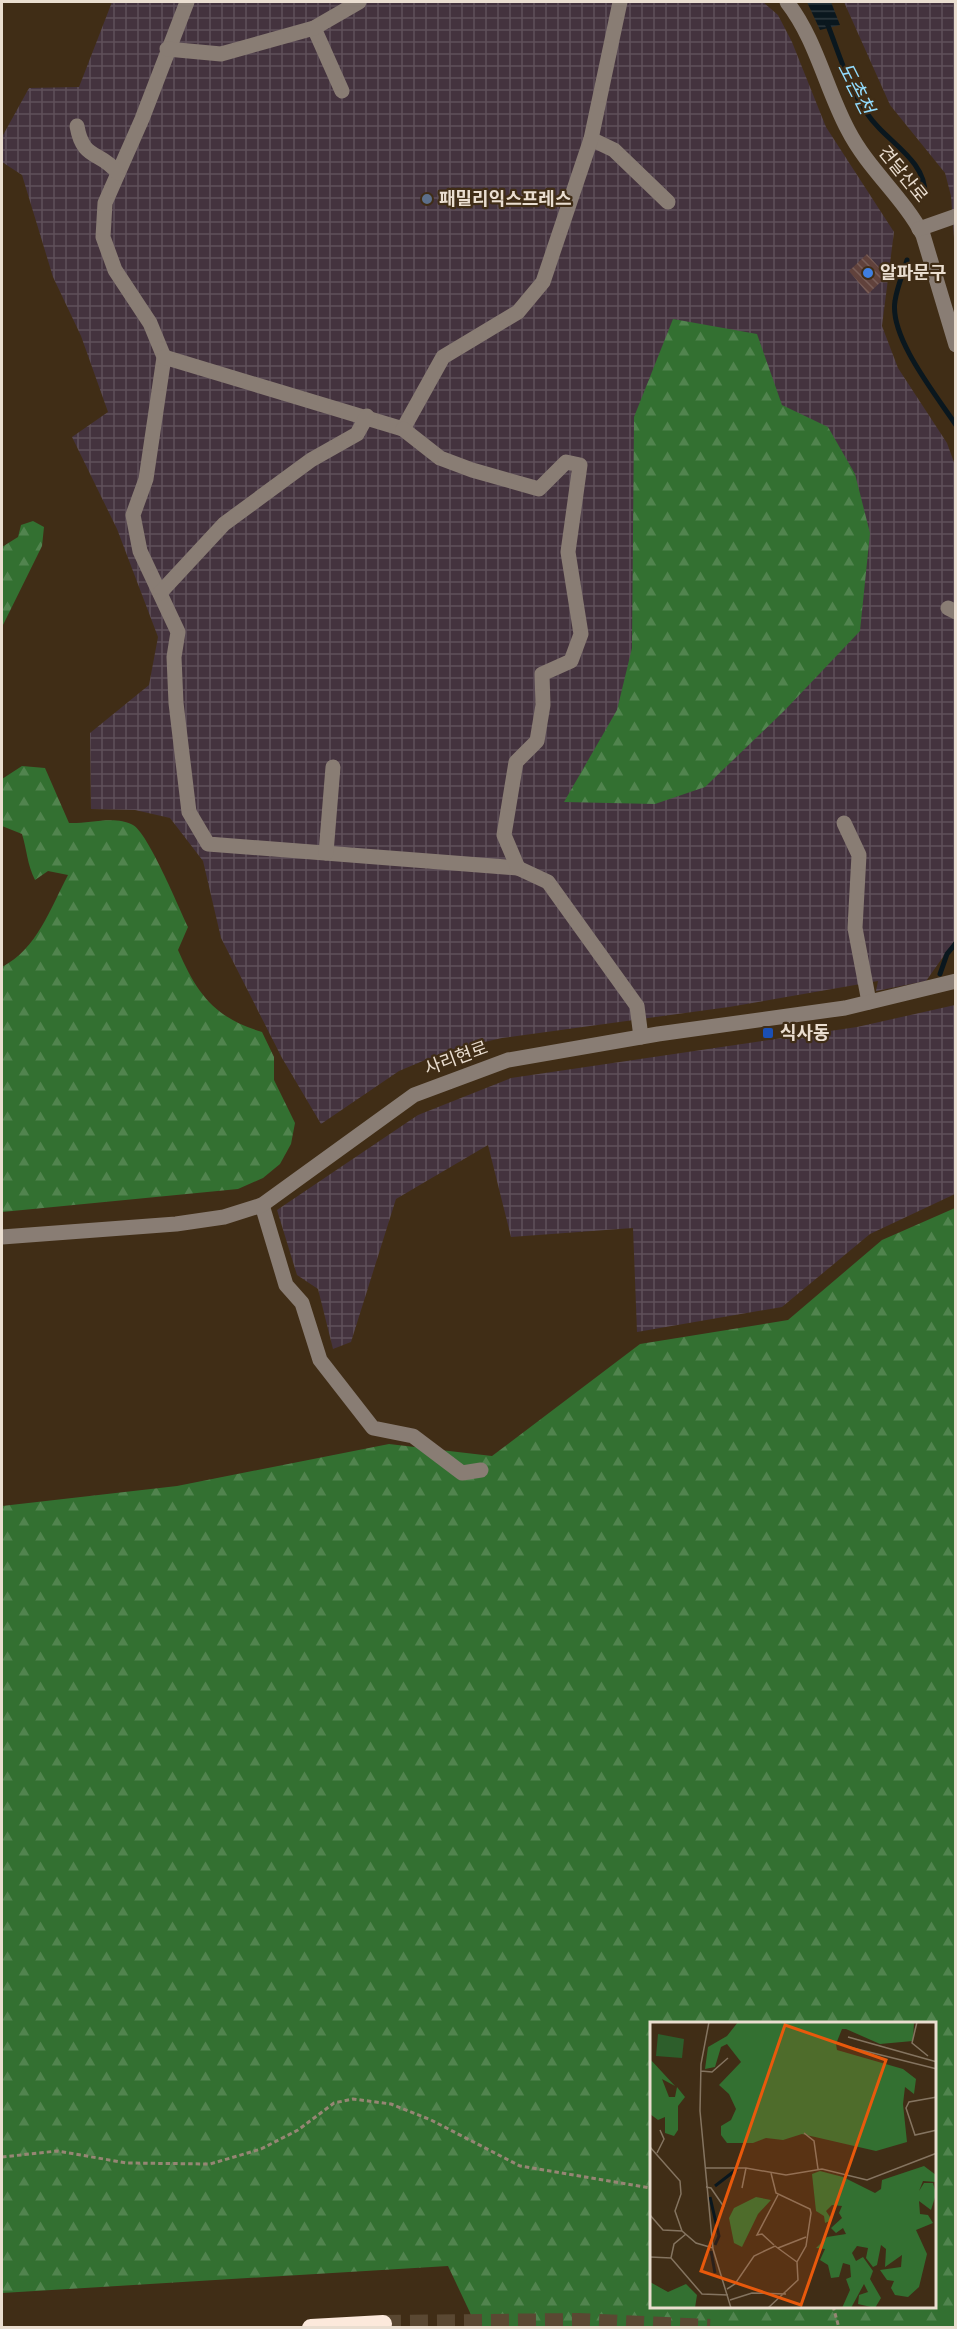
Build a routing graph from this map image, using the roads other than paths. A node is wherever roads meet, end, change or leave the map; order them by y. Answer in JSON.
{"nodes":[{"id":1,"x":187,"y":2,"type":"edge"},
{"id":2,"x":358,"y":2,"type":"edge"},
{"id":3,"x":620,"y":2,"type":"edge"},
{"id":4,"x":787,"y":2,"type":"edge"},
{"id":5,"x":314,"y":28,"type":"junction"},
{"id":6,"x":167,"y":49,"type":"junction"},
{"id":7,"x":342,"y":91,"type":"dead end"},
{"id":8,"x":77,"y":126,"type":"dead end"},
{"id":9,"x":591,"y":139,"type":"junction"},
{"id":10,"x":118,"y":173,"type":"junction"},
{"id":11,"x":668,"y":202,"type":"dead end"},
{"id":12,"x":956,"y":216,"type":"edge"},
{"id":13,"x":920,"y":229,"type":"junction"},
{"id":14,"x":956,"y":345,"type":"edge"},
{"id":15,"x":164,"y":357,"type":"junction"},
{"id":16,"x":367,"y":416,"type":"junction"},
{"id":17,"x":403,"y":429,"type":"junction"},
{"id":18,"x":160,"y":593,"type":"junction"},
{"id":19,"x":333,"y":767,"type":"dead end"},
{"id":20,"x":844,"y":823,"type":"dead end"},
{"id":21,"x":326,"y":853,"type":"junction"},
{"id":22,"x":518,"y":868,"type":"junction"},
{"id":23,"x":956,"y":981,"type":"edge"},
{"id":24,"x":869,"y":1002,"type":"junction"},
{"id":25,"x":641,"y":1037,"type":"junction"},
{"id":26,"x":262,"y":1205,"type":"junction"},
{"id":27,"x":2,"y":1237,"type":"edge"},
{"id":28,"x":481,"y":1470,"type":"dead end"},
{"id":29,"x":383,"y":2325,"type":"dead end"},
{"id":30,"x":311,"y":2328,"type":"edge"}],
"edges":[{"from":1,"to":6,"type":"street"},
{"from":2,"to":5,"type":"street"},
{"from":3,"to":9,"type":"street"},
{"from":4,"to":13,"type":"street","name":"견달산로"},
{"from":5,"to":6,"type":"street"},
{"from":5,"to":7,"type":"street"},
{"from":6,"to":10,"type":"street"},
{"from":8,"to":10,"type":"street"},
{"from":9,"to":11,"type":"street"},
{"from":9,"to":17,"type":"street"},
{"from":10,"to":15,"type":"street"},
{"from":12,"to":13,"type":"street"},
{"from":13,"to":14,"type":"street","name":"견달산로"},
{"from":15,"to":16,"type":"street"},
{"from":15,"to":18,"type":"street"},
{"from":16,"to":17,"type":"street"},
{"from":16,"to":18,"type":"street"},
{"from":17,"to":22,"type":"street"},
{"from":18,"to":21,"type":"street"},
{"from":19,"to":21,"type":"street"},
{"from":20,"to":24,"type":"street"},
{"from":21,"to":22,"type":"street"},
{"from":22,"to":25,"type":"street"},
{"from":23,"to":24,"type":"street","name":"사리현로"},
{"from":24,"to":25,"type":"street","name":"사리현로"},
{"from":25,"to":26,"type":"street","name":"사리현로"},
{"from":26,"to":27,"type":"street","name":"사리현로"},
{"from":26,"to":28,"type":"street"},
{"from":29,"to":30,"type":"highway"}]}
